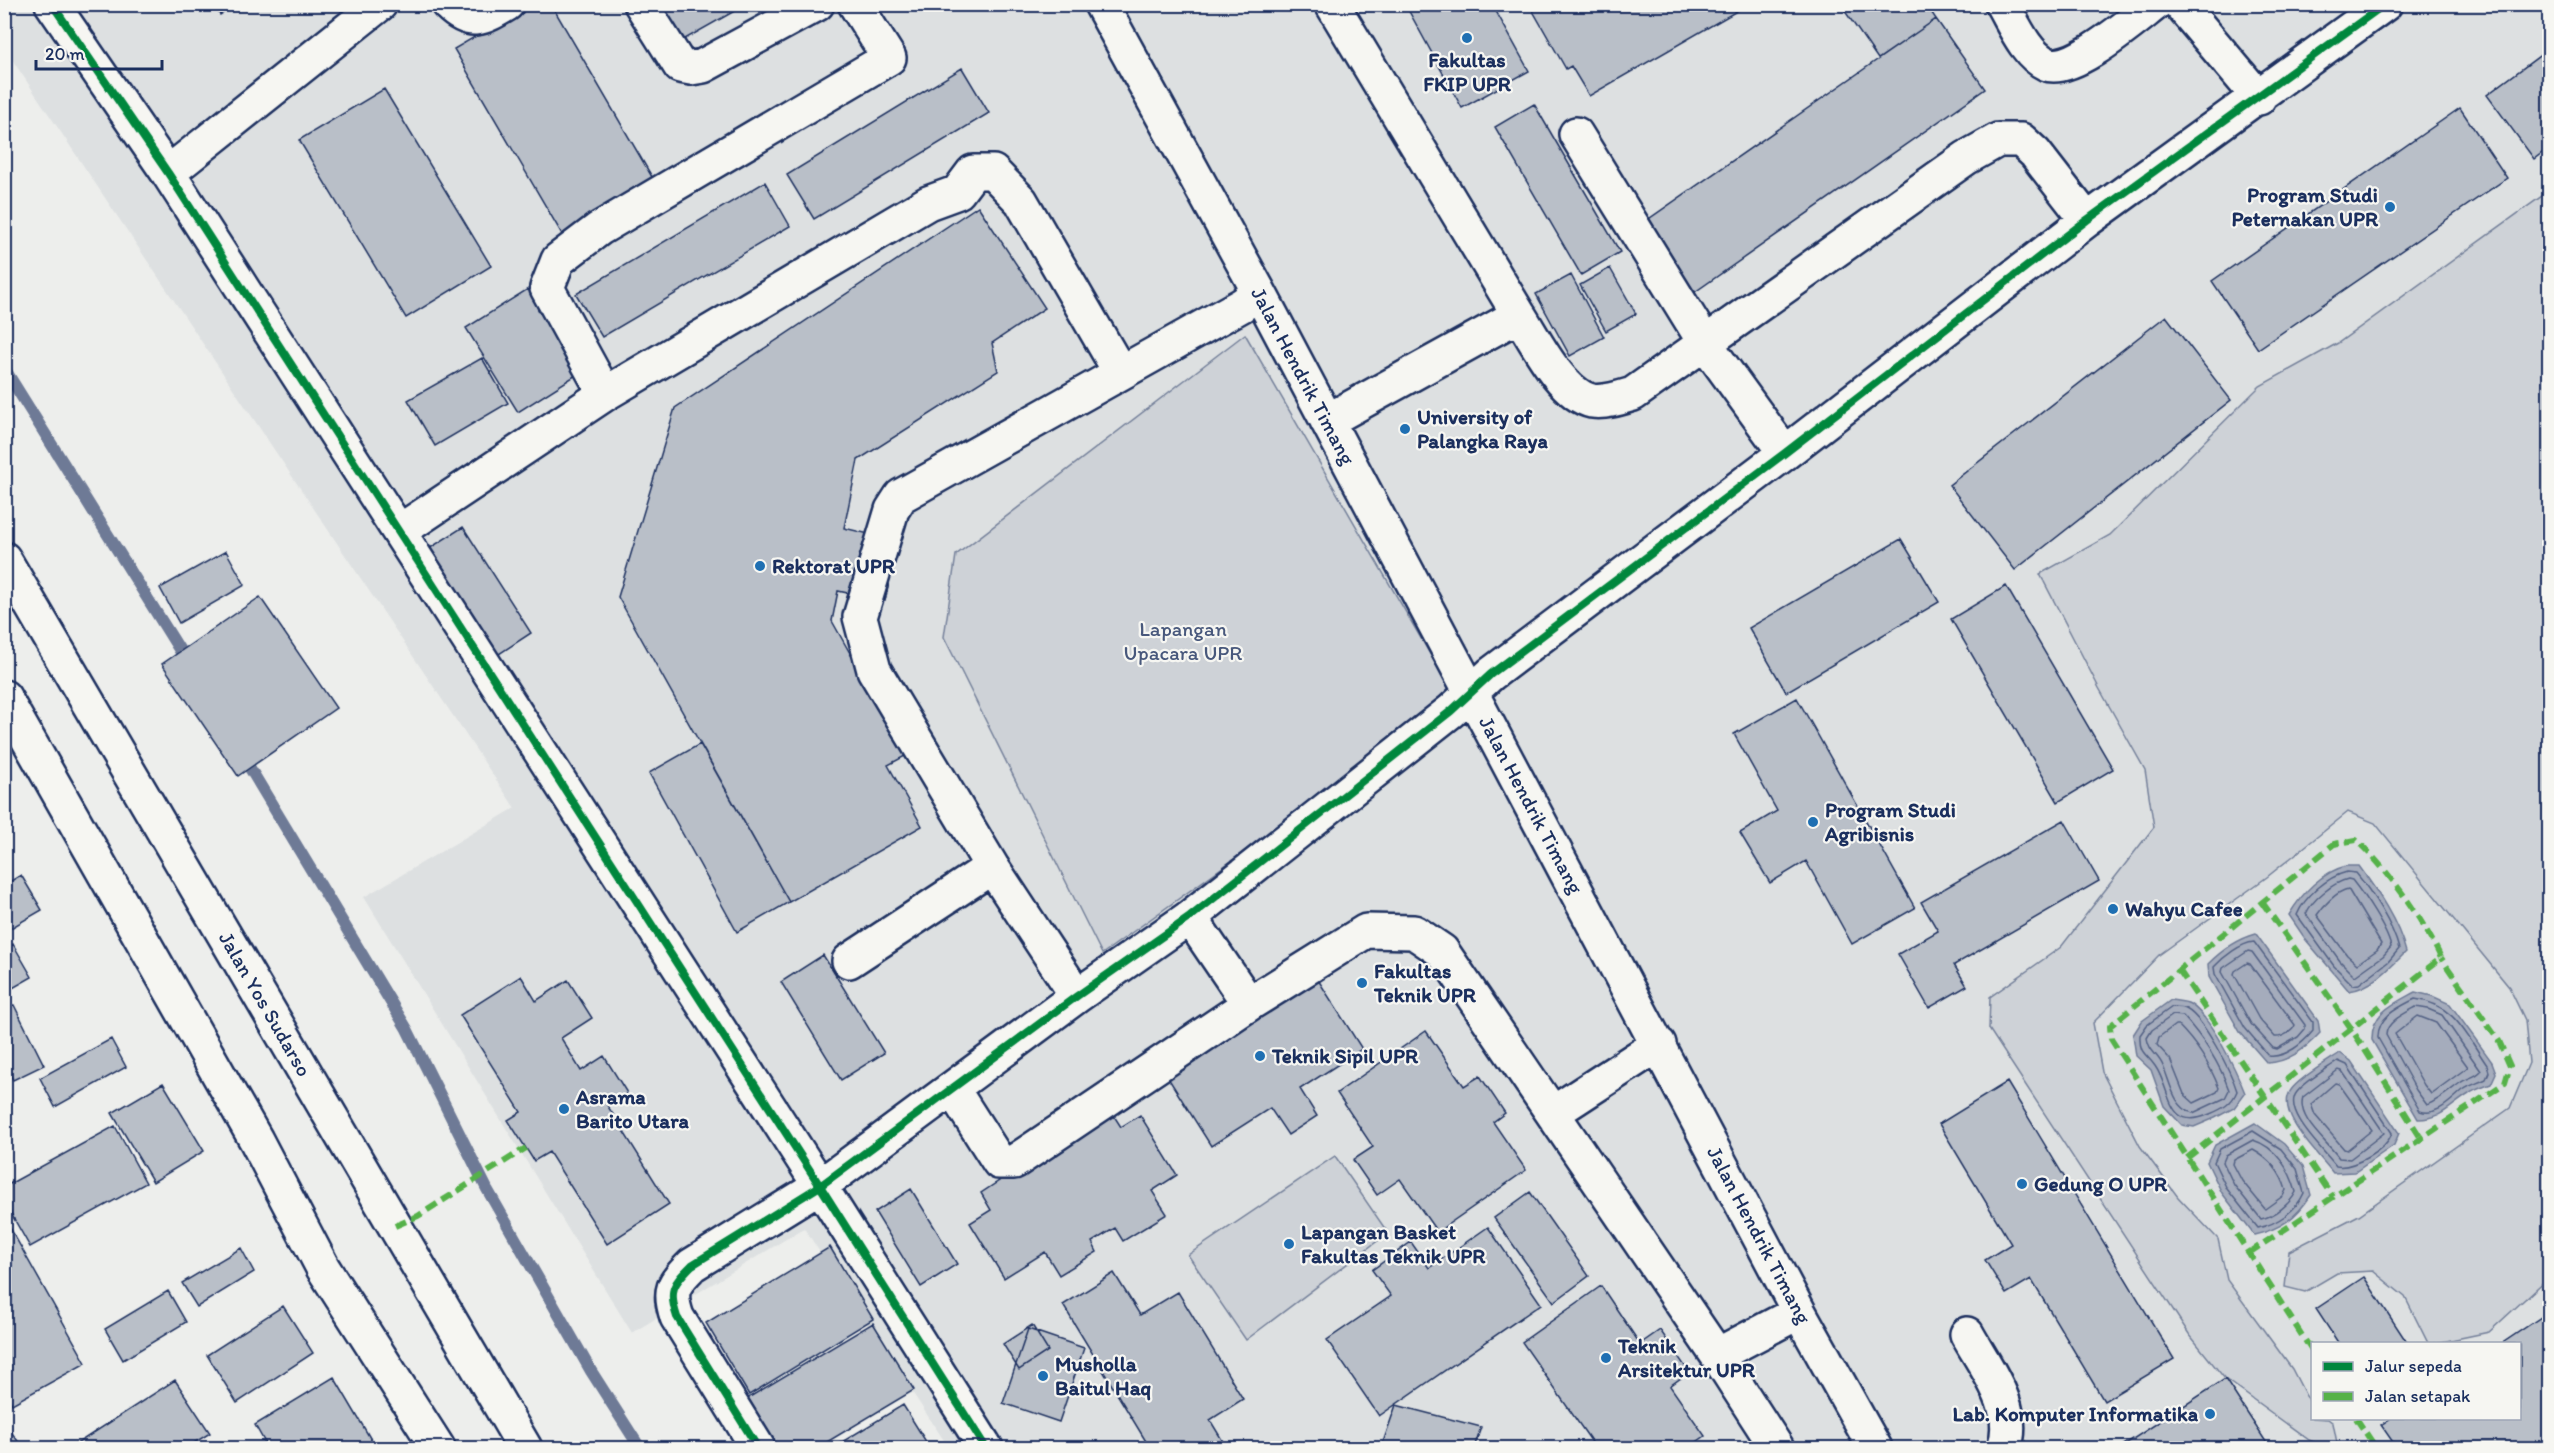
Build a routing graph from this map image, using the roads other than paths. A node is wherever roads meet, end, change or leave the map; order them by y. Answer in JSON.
{"nodes":[{"id":1,"x":52,"y":4,"type":"edge"},
{"id":2,"x":380,"y":4,"type":"edge"},
{"id":3,"x":448,"y":4,"type":"edge"},
{"id":4,"x":507,"y":4,"type":"edge"},
{"id":5,"x":641,"y":4,"type":"edge"},
{"id":6,"x":816,"y":4,"type":"edge"},
{"id":7,"x":855,"y":4,"type":"edge"},
{"id":8,"x":1101,"y":4,"type":"edge"},
{"id":9,"x":1332,"y":4,"type":"edge"},
{"id":10,"x":2002,"y":4,"type":"edge"},
{"id":11,"x":2155,"y":4,"type":"edge"},
{"id":12,"x":2180,"y":4,"type":"edge"},
{"id":13,"x":2385,"y":4,"type":"edge"},
{"id":14,"x":2259,"y":98,"type":"junction"},
{"id":15,"x":1576,"y":134,"type":"dead end"},
{"id":16,"x":168,"y":173,"type":"junction"},
{"id":17,"x":2087,"y":220,"type":"junction"},
{"id":18,"x":1259,"y":292,"type":"junction"},
{"id":19,"x":1519,"y":315,"type":"junction"},
{"id":20,"x":1705,"y":343,"type":"junction"},
{"id":21,"x":1120,"y":372,"type":"junction"},
{"id":22,"x":604,"y":394,"type":"junction"},
{"id":23,"x":1327,"y":421,"type":"junction"},
{"id":24,"x":1785,"y":453,"type":"junction"},
{"id":25,"x":400,"y":531,"type":"junction"},
{"id":26,"x":4,"y":559,"type":"edge"},
{"id":27,"x":1472,"y":694,"type":"junction"},
{"id":28,"x":4,"y":697,"type":"edge"},
{"id":29,"x":992,"y":867,"type":"junction"},
{"id":30,"x":1190,"y":917,"type":"junction"},
{"id":31,"x":849,"y":961,"type":"dead end"},
{"id":32,"x":1077,"y":996,"type":"junction"},
{"id":33,"x":1249,"y":1004,"type":"junction"},
{"id":34,"x":1659,"y":1044,"type":"junction"},
{"id":35,"x":953,"y":1090,"type":"junction"},
{"id":36,"x":1553,"y":1113,"type":"junction"},
{"id":37,"x":820,"y":1186,"type":"junction"},
{"id":38,"x":1799,"y":1312,"type":"junction"},
{"id":39,"x":1967,"y":1334,"type":"dead end"},
{"id":40,"x":1717,"y":1355,"type":"junction"},
{"id":41,"x":438,"y":1449,"type":"edge"},
{"id":42,"x":525,"y":1449,"type":"edge"},
{"id":43,"x":758,"y":1449,"type":"edge"},
{"id":44,"x":986,"y":1449,"type":"edge"},
{"id":45,"x":1777,"y":1449,"type":"edge"},
{"id":46,"x":1875,"y":1449,"type":"edge"},
{"id":47,"x":2004,"y":1449,"type":"edge"}],
"edges":[{"from":1,"to":16,"type":"street"},
{"from":2,"to":16,"type":"street"},
{"from":3,"to":4,"type":"street"},
{"from":5,"to":6,"type":"street"},
{"from":7,"to":22,"type":"street"},
{"from":8,"to":18,"type":"street","name":"Jalan Hendrik Timang"},
{"from":9,"to":19,"type":"street"},
{"from":10,"to":11,"type":"street"},
{"from":12,"to":14,"type":"street"},
{"from":13,"to":14,"type":"street"},
{"from":14,"to":17,"type":"street"},
{"from":15,"to":20,"type":"street"},
{"from":16,"to":25,"type":"street"},
{"from":17,"to":20,"type":"street"},
{"from":17,"to":24,"type":"street"},
{"from":18,"to":21,"type":"street"},
{"from":18,"to":23,"type":"street","name":"Jalan Hendrik Timang"},
{"from":19,"to":20,"type":"street"},
{"from":19,"to":23,"type":"street"},
{"from":20,"to":24,"type":"street"},
{"from":21,"to":22,"type":"street"},
{"from":21,"to":29,"type":"street"},
{"from":22,"to":25,"type":"street"},
{"from":23,"to":27,"type":"street","name":"Jalan Hendrik Timang"},
{"from":24,"to":27,"type":"street"},
{"from":25,"to":37,"type":"street"},
{"from":26,"to":42,"type":"street","name":"Jalan Yos Sudarso"},
{"from":27,"to":30,"type":"street"},
{"from":27,"to":34,"type":"street","name":"Jalan Hendrik Timang"},
{"from":28,"to":41,"type":"street"},
{"from":29,"to":31,"type":"street"},
{"from":29,"to":32,"type":"street"},
{"from":30,"to":32,"type":"street"},
{"from":30,"to":33,"type":"street"},
{"from":32,"to":35,"type":"street"},
{"from":33,"to":35,"type":"street"},
{"from":33,"to":36,"type":"street"},
{"from":34,"to":36,"type":"street"},
{"from":34,"to":38,"type":"street","name":"Jalan Hendrik Timang"},
{"from":35,"to":37,"type":"street"},
{"from":36,"to":40,"type":"street"},
{"from":37,"to":43,"type":"street"},
{"from":37,"to":44,"type":"street"},
{"from":38,"to":40,"type":"street"},
{"from":38,"to":46,"type":"street","name":"Jalan Hendrik Timang"},
{"from":39,"to":47,"type":"street"},
{"from":40,"to":45,"type":"street"}]}
